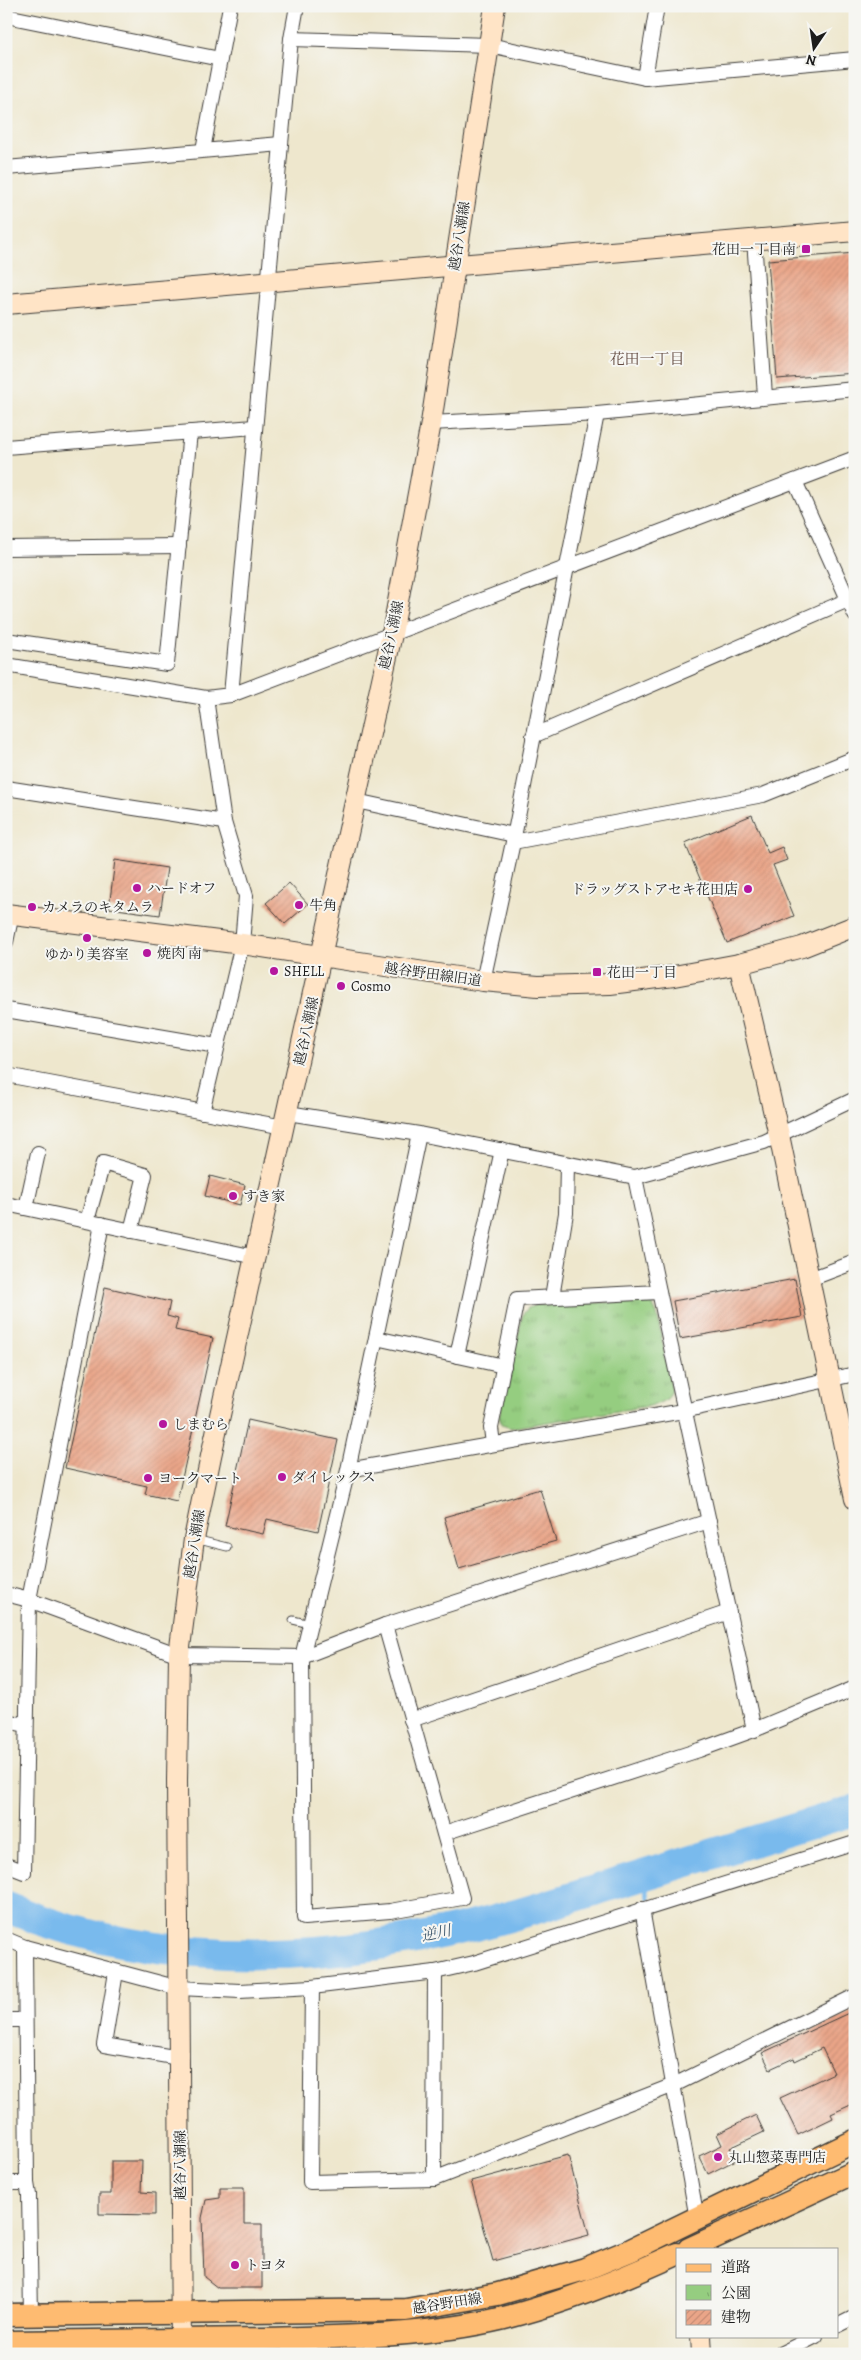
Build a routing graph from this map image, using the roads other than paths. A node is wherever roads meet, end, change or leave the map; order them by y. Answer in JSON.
{"nodes":[{"id":1,"x":230,"y":6,"type":"edge"},
{"id":2,"x":297,"y":6,"type":"edge"},
{"id":3,"x":496,"y":6,"type":"edge"},
{"id":4,"x":657,"y":6,"type":"edge"},
{"id":5,"x":6,"y":16,"type":"edge"},
{"id":6,"x":291,"y":39,"type":"junction"},
{"id":7,"x":489,"y":46,"type":"junction"},
{"id":8,"x":220,"y":59,"type":"junction"},
{"id":9,"x":855,"y":59,"type":"edge"},
{"id":10,"x":645,"y":78,"type":"junction"},
{"id":11,"x":281,"y":144,"type":"junction"},
{"id":12,"x":203,"y":150,"type":"junction"},
{"id":13,"x":6,"y":168,"type":"edge"},
{"id":14,"x":855,"y":231,"type":"edge"},
{"id":15,"x":754,"y":239,"type":"junction"},
{"id":16,"x":455,"y":265,"type":"junction"},
{"id":17,"x":268,"y":282,"type":"junction"},
{"id":18,"x":6,"y":304,"type":"edge"},
{"id":19,"x":855,"y":389,"type":"edge"},
{"id":20,"x":765,"y":396,"type":"junction"},
{"id":21,"x":597,"y":414,"type":"junction"},
{"id":22,"x":431,"y":423,"type":"junction"},
{"id":23,"x":254,"y":427,"type":"junction"},
{"id":24,"x":190,"y":432,"type":"junction"},
{"id":25,"x":6,"y":447,"type":"edge"},
{"id":26,"x":855,"y":458,"type":"edge"},
{"id":27,"x":795,"y":481,"type":"junction"},
{"id":28,"x":179,"y":546,"type":"junction"},
{"id":29,"x":6,"y":548,"type":"edge"},
{"id":30,"x":565,"y":568,"type":"junction"},
{"id":31,"x":851,"y":598,"type":"edge"},
{"id":32,"x":855,"y":615,"type":"edge"},
{"id":33,"x":392,"y":634,"type":"junction"},
{"id":34,"x":6,"y":640,"type":"edge"},
{"id":35,"x":6,"y":665,"type":"edge"},
{"id":36,"x":231,"y":695,"type":"junction"},
{"id":37,"x":206,"y":698,"type":"junction"},
{"id":38,"x":533,"y":736,"type":"junction"},
{"id":39,"x":855,"y":758,"type":"edge"},
{"id":40,"x":6,"y":788,"type":"edge"},
{"id":41,"x":356,"y":801,"type":"junction"},
{"id":42,"x":224,"y":822,"type":"junction"},
{"id":43,"x":513,"y":839,"type":"junction"},
{"id":44,"x":9,"y":914,"type":"edge"},
{"id":45,"x":855,"y":926,"type":"edge"},
{"id":46,"x":6,"y":942,"type":"edge"},
{"id":47,"x":242,"y":944,"type":"junction"},
{"id":48,"x":322,"y":958,"type":"junction"},
{"id":49,"x":740,"y":964,"type":"junction"},
{"id":50,"x":483,"y":981,"type":"junction"},
{"id":51,"x":6,"y":1010,"type":"edge"},
{"id":52,"x":217,"y":1046,"type":"junction"},
{"id":53,"x":6,"y":1075,"type":"edge"},
{"id":54,"x":855,"y":1099,"type":"edge"},
{"id":55,"x":202,"y":1112,"type":"junction"},
{"id":56,"x":286,"y":1120,"type":"junction"},
{"id":57,"x":419,"y":1134,"type":"junction"},
{"id":58,"x":779,"y":1135,"type":"junction"},
{"id":59,"x":502,"y":1150,"type":"junction"},
{"id":60,"x":38,"y":1153,"type":"dead end"},
{"id":61,"x":567,"y":1164,"type":"junction"},
{"id":62,"x":635,"y":1177,"type":"junction"},
{"id":63,"x":6,"y":1204,"type":"edge"},
{"id":64,"x":26,"y":1208,"type":"junction"},
{"id":65,"x":87,"y":1221,"type":"junction"},
{"id":66,"x":102,"y":1224,"type":"junction"},
{"id":67,"x":131,"y":1231,"type":"junction"},
{"id":68,"x":255,"y":1257,"type":"junction"},
{"id":69,"x":855,"y":1262,"type":"edge"},
{"id":70,"x":810,"y":1280,"type":"junction"},
{"id":71,"x":659,"y":1292,"type":"junction"},
{"id":72,"x":552,"y":1297,"type":"junction"},
{"id":73,"x":376,"y":1338,"type":"junction"},
{"id":74,"x":457,"y":1356,"type":"junction"},
{"id":75,"x":504,"y":1366,"type":"junction"},
{"id":76,"x":855,"y":1374,"type":"edge"},
{"id":77,"x":831,"y":1381,"type":"junction"},
{"id":78,"x":683,"y":1411,"type":"junction"},
{"id":79,"x":493,"y":1444,"type":"junction"},
{"id":80,"x":348,"y":1470,"type":"junction"},
{"id":81,"x":855,"y":1499,"type":"edge"},
{"id":82,"x":709,"y":1521,"type":"junction"},
{"id":83,"x":194,"y":1539,"type":"junction"},
{"id":84,"x":227,"y":1546,"type":"dead end"},
{"id":85,"x":6,"y":1594,"type":"edge"},
{"id":86,"x":29,"y":1600,"type":"junction"},
{"id":87,"x":729,"y":1612,"type":"junction"},
{"id":88,"x":293,"y":1620,"type":"dead end"},
{"id":89,"x":310,"y":1624,"type":"junction"},
{"id":90,"x":385,"y":1625,"type":"junction"},
{"id":91,"x":179,"y":1655,"type":"junction"},
{"id":92,"x":302,"y":1657,"type":"junction"},
{"id":93,"x":855,"y":1688,"type":"edge"},
{"id":94,"x":411,"y":1720,"type":"junction"},
{"id":95,"x":6,"y":1721,"type":"edge"},
{"id":96,"x":26,"y":1725,"type":"junction"},
{"id":97,"x":754,"y":1730,"type":"junction"},
{"id":98,"x":444,"y":1833,"type":"junction"},
{"id":99,"x":855,"y":1843,"type":"edge"},
{"id":100,"x":6,"y":1865,"type":"edge"},
{"id":101,"x":642,"y":1909,"type":"junction"},
{"id":102,"x":6,"y":1939,"type":"edge"},
{"id":103,"x":25,"y":1946,"type":"junction"},
{"id":104,"x":116,"y":1972,"type":"junction"},
{"id":105,"x":435,"y":1972,"type":"junction"},
{"id":106,"x":179,"y":1983,"type":"junction"},
{"id":107,"x":312,"y":1987,"type":"junction"},
{"id":108,"x":855,"y":1996,"type":"edge"},
{"id":109,"x":6,"y":2020,"type":"edge"},
{"id":110,"x":25,"y":2020,"type":"junction"},
{"id":111,"x":179,"y":2058,"type":"junction"},
{"id":112,"x":674,"y":2085,"type":"junction"},
{"id":113,"x":855,"y":2142,"type":"edge"},
{"id":114,"x":855,"y":2172,"type":"edge"},
{"id":115,"x":434,"y":2179,"type":"junction"},
{"id":116,"x":27,"y":2183,"type":"junction"},
{"id":117,"x":6,"y":2184,"type":"edge"},
{"id":118,"x":697,"y":2219,"type":"junction"},
{"id":119,"x":695,"y":2247,"type":"edge"},
{"id":120,"x":676,"y":2254,"type":"edge"},
{"id":121,"x":181,"y":2313,"type":"junction"},
{"id":122,"x":31,"y":2314,"type":"junction"},
{"id":123,"x":6,"y":2315,"type":"edge"},
{"id":124,"x":855,"y":2317,"type":"edge"},
{"id":125,"x":838,"y":2326,"type":"edge"},
{"id":126,"x":702,"y":2338,"type":"edge"},
{"id":127,"x":812,"y":2338,"type":"edge"},
{"id":128,"x":6,"y":2342,"type":"edge"},
{"id":129,"x":310,"y":2346,"type":"edge"},
{"id":130,"x":181,"y":2347,"type":"edge"},
{"id":131,"x":95,"y":2348,"type":"edge"},
{"id":132,"x":702,"y":2354,"type":"edge"},
{"id":133,"x":780,"y":2354,"type":"edge"}],
"edges":[{"from":1,"to":8,"type":"street"},
{"from":2,"to":6,"type":"street"},
{"from":3,"to":7,"type":"main road","name":"越谷八潮線"},
{"from":4,"to":10,"type":"street"},
{"from":5,"to":8,"type":"street"},
{"from":6,"to":7,"type":"street"},
{"from":6,"to":11,"type":"street"},
{"from":7,"to":10,"type":"street"},
{"from":7,"to":16,"type":"main road","name":"越谷八潮線"},
{"from":8,"to":12,"type":"street"},
{"from":9,"to":10,"type":"street"},
{"from":11,"to":12,"type":"street"},
{"from":11,"to":17,"type":"street"},
{"from":12,"to":13,"type":"street"},
{"from":14,"to":15,"type":"main road"},
{"from":15,"to":16,"type":"main road"},
{"from":15,"to":20,"type":"street"},
{"from":16,"to":17,"type":"main road"},
{"from":16,"to":22,"type":"main road","name":"越谷八潮線"},
{"from":17,"to":18,"type":"main road"},
{"from":17,"to":23,"type":"street"},
{"from":19,"to":20,"type":"street"},
{"from":20,"to":21,"type":"street"},
{"from":21,"to":22,"type":"street"},
{"from":21,"to":30,"type":"street"},
{"from":22,"to":33,"type":"main road","name":"越谷八潮線"},
{"from":23,"to":24,"type":"street"},
{"from":23,"to":36,"type":"street"},
{"from":24,"to":25,"type":"street"},
{"from":24,"to":28,"type":"street"},
{"from":26,"to":27,"type":"street"},
{"from":27,"to":30,"type":"street"},
{"from":27,"to":31,"type":"street"},
{"from":28,"to":29,"type":"street"},
{"from":28,"to":34,"type":"street"},
{"from":30,"to":33,"type":"street"},
{"from":30,"to":38,"type":"street"},
{"from":31,"to":32,"type":"street"},
{"from":31,"to":38,"type":"street"},
{"from":33,"to":36,"type":"street"},
{"from":33,"to":41,"type":"main road","name":"越谷八潮線"},
{"from":35,"to":37,"type":"street"},
{"from":36,"to":37,"type":"street"},
{"from":37,"to":42,"type":"street"},
{"from":38,"to":43,"type":"street"},
{"from":39,"to":43,"type":"street"},
{"from":40,"to":42,"type":"street"},
{"from":41,"to":43,"type":"street"},
{"from":41,"to":48,"type":"main road","name":"越谷八潮線"},
{"from":42,"to":47,"type":"street"},
{"from":43,"to":50,"type":"street"},
{"from":44,"to":46,"type":"street"},
{"from":44,"to":47,"type":"main road","name":"越谷野田線旧道"},
{"from":45,"to":49,"type":"main road","name":"越谷野田線旧道"},
{"from":47,"to":48,"type":"main road","name":"越谷野田線旧道"},
{"from":47,"to":52,"type":"street"},
{"from":48,"to":50,"type":"main road","name":"越谷野田線旧道"},
{"from":48,"to":56,"type":"main road","name":"越谷八潮線"},
{"from":49,"to":50,"type":"main road","name":"越谷野田線旧道"},
{"from":49,"to":58,"type":"main road"},
{"from":51,"to":52,"type":"street"},
{"from":52,"to":55,"type":"street"},
{"from":53,"to":55,"type":"street"},
{"from":54,"to":58,"type":"street"},
{"from":55,"to":56,"type":"street"},
{"from":56,"to":57,"type":"street"},
{"from":56,"to":68,"type":"main road","name":"越谷八潮線"},
{"from":57,"to":59,"type":"street"},
{"from":57,"to":73,"type":"street"},
{"from":58,"to":62,"type":"street"},
{"from":58,"to":70,"type":"main road"},
{"from":59,"to":61,"type":"street"},
{"from":59,"to":74,"type":"street"},
{"from":60,"to":64,"type":"street"},
{"from":61,"to":62,"type":"street"},
{"from":61,"to":72,"type":"street"},
{"from":62,"to":71,"type":"street"},
{"from":63,"to":64,"type":"street"},
{"from":64,"to":65,"type":"street"},
{"from":65,"to":66,"type":"street"},
{"from":65,"to":67,"type":"street"},
{"from":66,"to":67,"type":"street"},
{"from":66,"to":86,"type":"street"},
{"from":67,"to":68,"type":"street"},
{"from":68,"to":83,"type":"main road","name":"越谷八潮線"},
{"from":69,"to":70,"type":"street"},
{"from":70,"to":77,"type":"main road"},
{"from":71,"to":72,"type":"street"},
{"from":71,"to":78,"type":"street"},
{"from":72,"to":75,"type":"street"},
{"from":73,"to":74,"type":"street"},
{"from":73,"to":80,"type":"street"},
{"from":74,"to":75,"type":"street"},
{"from":75,"to":79,"type":"street"},
{"from":76,"to":77,"type":"street"},
{"from":77,"to":78,"type":"street"},
{"from":77,"to":81,"type":"main road"},
{"from":78,"to":79,"type":"street"},
{"from":78,"to":82,"type":"street"},
{"from":79,"to":80,"type":"street"},
{"from":80,"to":89,"type":"street"},
{"from":82,"to":87,"type":"street"},
{"from":82,"to":90,"type":"street"},
{"from":83,"to":84,"type":"lane"},
{"from":83,"to":91,"type":"main road","name":"越谷八潮線"},
{"from":85,"to":86,"type":"street"},
{"from":86,"to":91,"type":"street"},
{"from":86,"to":96,"type":"street"},
{"from":87,"to":94,"type":"street"},
{"from":87,"to":97,"type":"street"},
{"from":88,"to":89,"type":"lane"},
{"from":89,"to":92,"type":"street"},
{"from":90,"to":92,"type":"street"},
{"from":90,"to":94,"type":"street"},
{"from":91,"to":92,"type":"street"},
{"from":91,"to":106,"type":"main road","name":"越谷八潮線"},
{"from":92,"to":98,"type":"street"},
{"from":93,"to":97,"type":"street"},
{"from":94,"to":98,"type":"street"},
{"from":95,"to":96,"type":"street"},
{"from":96,"to":100,"type":"street"},
{"from":97,"to":98,"type":"street"},
{"from":99,"to":101,"type":"street"},
{"from":101,"to":105,"type":"street"},
{"from":101,"to":112,"type":"street"},
{"from":102,"to":103,"type":"street"},
{"from":103,"to":104,"type":"street"},
{"from":103,"to":110,"type":"street"},
{"from":104,"to":106,"type":"street"},
{"from":104,"to":111,"type":"street"},
{"from":105,"to":107,"type":"street"},
{"from":105,"to":115,"type":"street"},
{"from":106,"to":107,"type":"street"},
{"from":106,"to":111,"type":"main road","name":"越谷八潮線"},
{"from":107,"to":115,"type":"street"},
{"from":108,"to":112,"type":"street"},
{"from":109,"to":110,"type":"street"},
{"from":110,"to":116,"type":"street"},
{"from":111,"to":121,"type":"main road","name":"越谷八潮線"},
{"from":112,"to":115,"type":"street"},
{"from":112,"to":118,"type":"street"},
{"from":113,"to":118,"type":"main road","name":"越谷野田線"},
{"from":114,"to":119,"type":"main road"},
{"from":116,"to":117,"type":"street"},
{"from":116,"to":122,"type":"street"},
{"from":118,"to":121,"type":"main road","name":"越谷野田線"},
{"from":120,"to":129,"type":"main road","name":"越谷野田線"},
{"from":121,"to":122,"type":"main road","name":"越谷野田線"},
{"from":121,"to":130,"type":"main road","name":"越谷八潮線"},
{"from":122,"to":123,"type":"main road","name":"越谷野田線"},
{"from":124,"to":125,"type":"street"},
{"from":126,"to":132,"type":"main road"},
{"from":127,"to":133,"type":"street"},
{"from":128,"to":131,"type":"main road","name":"越谷野田線"},
{"from":129,"to":130,"type":"main road","name":"越谷野田線"},
{"from":130,"to":131,"type":"main road","name":"越谷野田線"}]}
